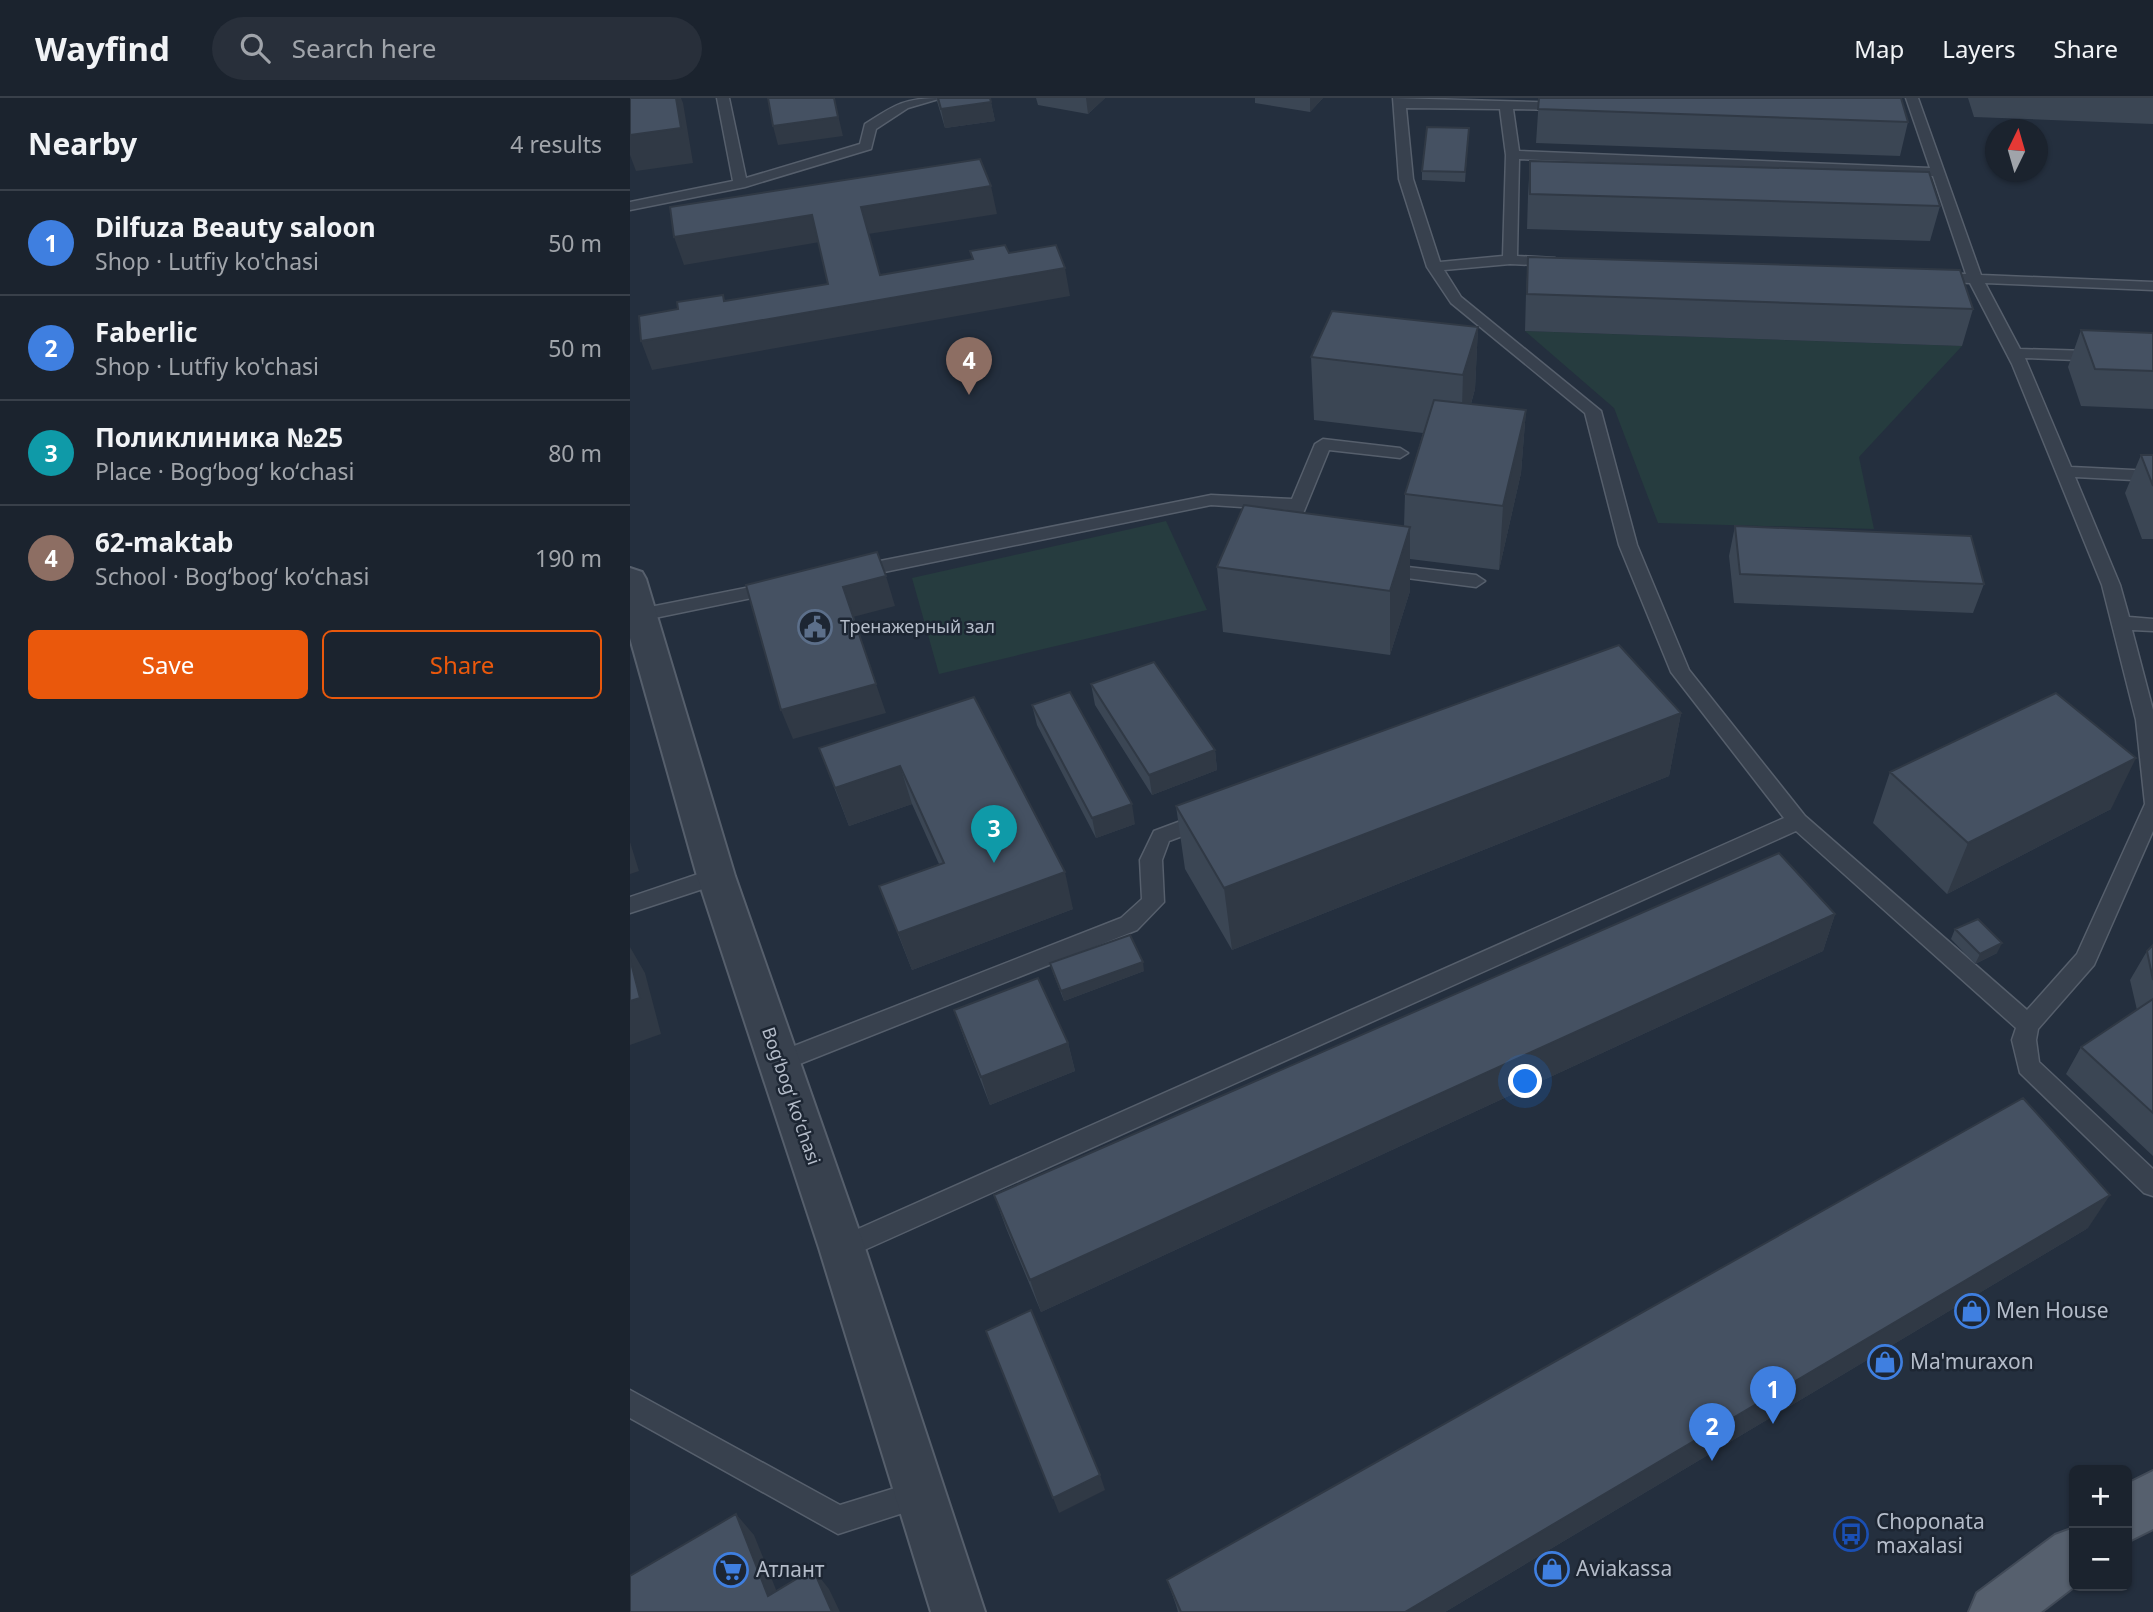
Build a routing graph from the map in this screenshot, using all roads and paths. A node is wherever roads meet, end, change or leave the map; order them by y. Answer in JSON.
{"nodes":[{"id":1,"x":723,"y":98,"type":"edge"},
{"id":2,"x":936,"y":98,"type":"edge"},
{"id":3,"x":1399,"y":101,"type":"edge"},
{"id":4,"x":901,"y":102,"type":"edge"},
{"id":5,"x":1506,"y":105,"type":"junction"},
{"id":6,"x":1575,"y":106,"type":"edge"},
{"id":7,"x":1912,"y":109,"type":"edge"},
{"id":8,"x":1513,"y":155,"type":"junction"},
{"id":9,"x":1938,"y":172,"type":"junction"},
{"id":10,"x":740,"y":184,"type":"junction"},
{"id":11,"x":630,"y":206,"type":"edge"},
{"id":12,"x":1510,"y":260,"type":"junction"},
{"id":13,"x":1565,"y":262,"type":"edge"},
{"id":14,"x":1434,"y":267,"type":"junction"},
{"id":15,"x":1921,"y":276,"type":"edge"},
{"id":16,"x":1975,"y":278,"type":"junction"},
{"id":17,"x":2153,"y":286,"type":"edge"},
{"id":18,"x":2014,"y":353,"type":"junction"},
{"id":19,"x":2153,"y":358,"type":"edge"},
{"id":20,"x":1400,"y":453,"type":"dead end"},
{"id":21,"x":2065,"y":472,"type":"junction"},
{"id":22,"x":2153,"y":476,"type":"edge"},
{"id":23,"x":1298,"y":505,"type":"junction"},
{"id":24,"x":1277,"y":559,"type":"edge"},
{"id":25,"x":1370,"y":569,"type":"edge"},
{"id":26,"x":844,"y":574,"type":"edge"},
{"id":27,"x":1476,"y":581,"type":"dead end"},
{"id":28,"x":790,"y":585,"type":"edge"},
{"id":29,"x":635,"y":597,"type":"edge"},
{"id":30,"x":2121,"y":623,"type":"junction"},
{"id":31,"x":2153,"y":625,"type":"edge"},
{"id":32,"x":2153,"y":801,"type":"edge"},
{"id":33,"x":2153,"y":808,"type":"edge"},
{"id":34,"x":1227,"y":812,"type":"edge"},
{"id":35,"x":1798,"y":821,"type":"junction"},
{"id":36,"x":716,"y":876,"type":"junction"},
{"id":37,"x":630,"y":905,"type":"edge"},
{"id":38,"x":2028,"y":1025,"type":"junction"},
{"id":39,"x":779,"y":1062,"type":"junction"},
{"id":40,"x":2153,"y":1185,"type":"edge"},
{"id":41,"x":842,"y":1248,"type":"junction"},
{"id":42,"x":630,"y":1403,"type":"edge"},
{"id":43,"x":921,"y":1494,"type":"junction"},
{"id":44,"x":2153,"y":1497,"type":"edge"},
{"id":45,"x":2132,"y":1512,"type":"edge"},
{"id":46,"x":2069,"y":1558,"type":"edge"},
{"id":47,"x":958,"y":1612,"type":"edge"},
{"id":48,"x":1996,"y":1612,"type":"edge"}],
"edges":[{"from":1,"to":10,"type":"lane"},
{"from":2,"to":4,"type":"lane"},
{"from":3,"to":5,"type":"lane"},
{"from":3,"to":14,"type":"lane"},
{"from":4,"to":10,"type":"lane"},
{"from":5,"to":6,"type":"lane"},
{"from":5,"to":8,"type":"lane"},
{"from":7,"to":9,"type":"lane"},
{"from":8,"to":9,"type":"lane"},
{"from":8,"to":12,"type":"lane"},
{"from":9,"to":16,"type":"lane"},
{"from":10,"to":11,"type":"lane"},
{"from":12,"to":13,"type":"lane"},
{"from":12,"to":14,"type":"lane"},
{"from":14,"to":35,"type":"lane"},
{"from":15,"to":16,"type":"lane"},
{"from":16,"to":17,"type":"lane"},
{"from":16,"to":18,"type":"lane"},
{"from":18,"to":19,"type":"lane"},
{"from":18,"to":21,"type":"lane"},
{"from":20,"to":23,"type":"lane"},
{"from":21,"to":22,"type":"lane"},
{"from":21,"to":30,"type":"lane"},
{"from":23,"to":24,"type":"lane"},
{"from":23,"to":26,"type":"lane"},
{"from":25,"to":27,"type":"lane"},
{"from":28,"to":29,"type":"lane"},
{"from":29,"to":36,"type":"street","name":"Bogʻbogʻ koʻchasi"},
{"from":30,"to":31,"type":"lane"},
{"from":30,"to":32,"type":"lane"},
{"from":33,"to":38,"type":"lane"},
{"from":34,"to":39,"type":"lane"},
{"from":35,"to":38,"type":"lane"},
{"from":35,"to":41,"type":"lane"},
{"from":36,"to":37,"type":"lane"},
{"from":36,"to":39,"type":"street","name":"Bogʻbogʻ koʻchasi"},
{"from":38,"to":40,"type":"lane"},
{"from":39,"to":41,"type":"street","name":"Bogʻbogʻ koʻchasi"},
{"from":41,"to":43,"type":"street","name":"Bogʻbogʻ koʻchasi"},
{"from":42,"to":43,"type":"lane"},
{"from":43,"to":47,"type":"street","name":"Bogʻbogʻ koʻchasi"},
{"from":44,"to":45,"type":"main road"},
{"from":46,"to":48,"type":"main road"}]}
